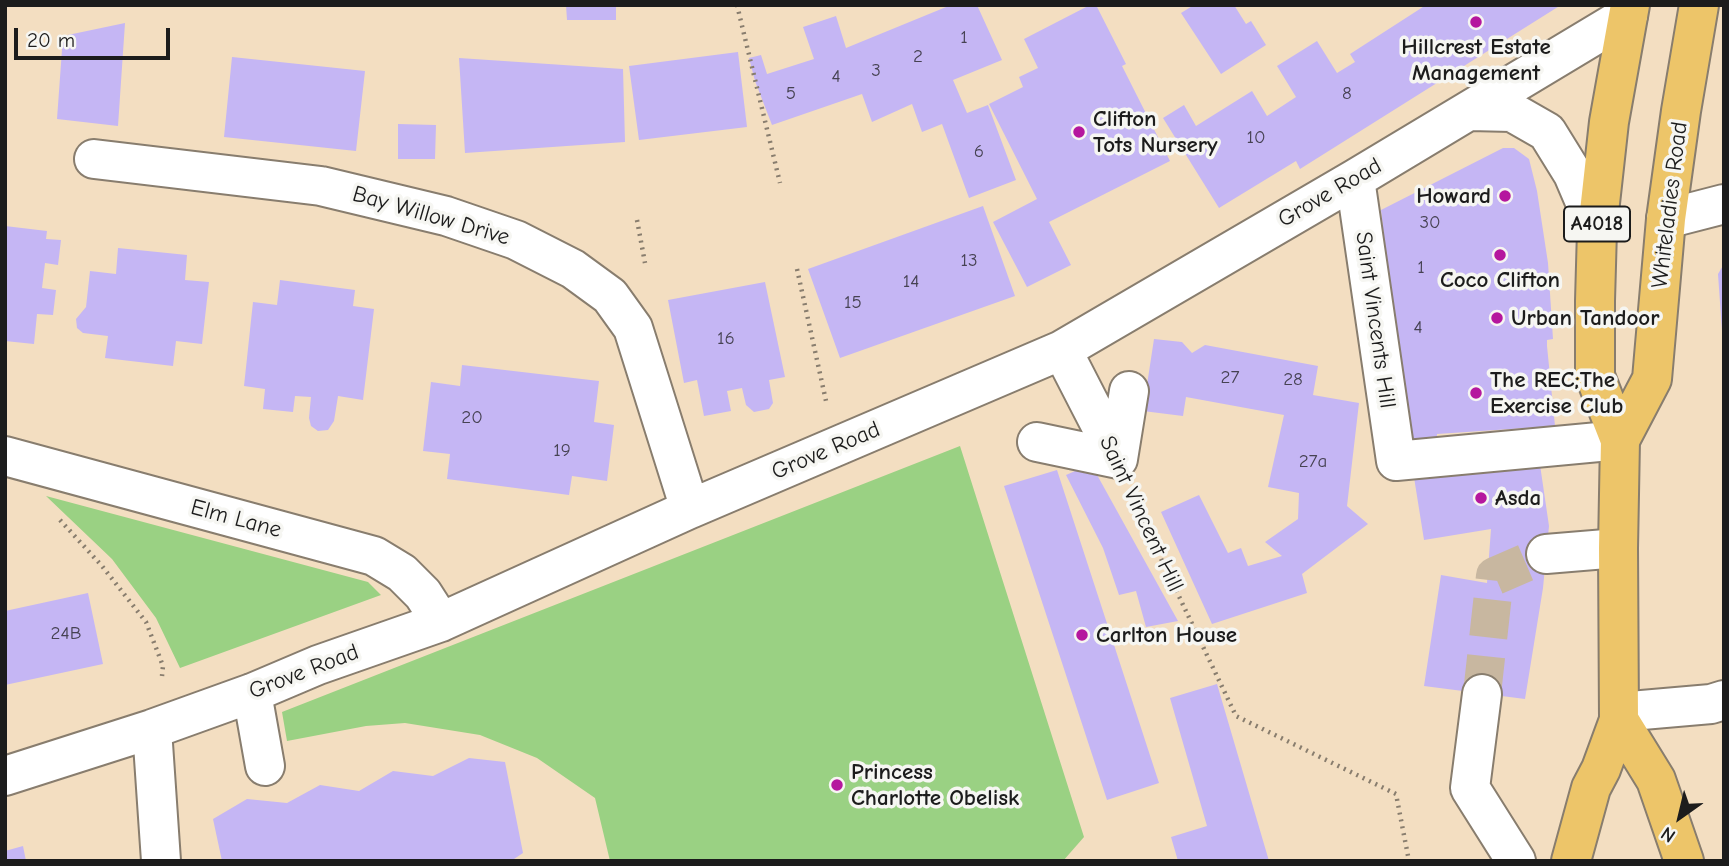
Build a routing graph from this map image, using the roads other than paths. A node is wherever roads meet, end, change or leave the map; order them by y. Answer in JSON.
{"nodes":[{"id":1,"x":1699,"y":5,"type":"edge"},
{"id":2,"x":1629,"y":10,"type":"edge"},
{"id":3,"x":1469,"y":111,"type":"junction"},
{"id":4,"x":94,"y":159,"type":"dead end"},
{"id":5,"x":1355,"y":179,"type":"junction"},
{"id":6,"x":1724,"y":204,"type":"edge"},
{"id":7,"x":1666,"y":219,"type":"junction"},
{"id":8,"x":1597,"y":230,"type":"junction"},
{"id":9,"x":1062,"y":350,"type":"junction"},
{"id":10,"x":1129,"y":391,"type":"dead end"},
{"id":11,"x":1620,"y":440,"type":"junction"},
{"id":12,"x":1037,"y":442,"type":"dead end"},
{"id":13,"x":5,"y":456,"type":"edge"},
{"id":14,"x":1118,"y":459,"type":"junction"},
{"id":15,"x":690,"y":509,"type":"junction"},
{"id":16,"x":1618,"y":548,"type":"junction"},
{"id":17,"x":1546,"y":554,"type":"tunnel mouth"},
{"id":18,"x":440,"y":622,"type":"junction"},
{"id":19,"x":252,"y":693,"type":"junction"},
{"id":20,"x":1482,"y":694,"type":"tunnel mouth"},
{"id":21,"x":1724,"y":700,"type":"edge"},
{"id":22,"x":1619,"y":716,"type":"junction"},
{"id":23,"x":152,"y":729,"type":"junction"},
{"id":24,"x":265,"y":766,"type":"dead end"},
{"id":25,"x":5,"y":776,"type":"edge"},
{"id":26,"x":161,"y":861,"type":"edge"},
{"id":27,"x":1516,"y":861,"type":"edge"},
{"id":28,"x":1571,"y":861,"type":"edge"},
{"id":29,"x":1684,"y":861,"type":"edge"}],
"edges":[{"from":1,"to":7,"type":"main road","name":"Whiteladies Road","number":"A4018"},
{"from":2,"to":3,"type":"street","name":"Grove Road"},
{"from":2,"to":8,"type":"main road","name":"Whiteladies Road","number":"A4018"},
{"from":3,"to":5,"type":"street","name":"Grove Road"},
{"from":3,"to":8,"type":"street"},
{"from":4,"to":15,"type":"street","name":"Bay Willow Drive"},
{"from":5,"to":9,"type":"street","name":"Grove Road"},
{"from":5,"to":11,"type":"street","name":"Saint Vincents Hill"},
{"from":6,"to":7,"type":"street"},
{"from":7,"to":11,"type":"main road","name":"Whiteladies Road","number":"A4018"},
{"from":8,"to":11,"type":"main road","name":"Whiteladies Road","number":"A4018"},
{"from":9,"to":14,"type":"street","name":"Saint Vincent Hill"},
{"from":9,"to":15,"type":"street","name":"Grove Road"},
{"from":10,"to":14,"type":"street"},
{"from":11,"to":16,"type":"main road","name":"Whiteladies Road","number":"A4018"},
{"from":12,"to":14,"type":"street"},
{"from":13,"to":18,"type":"street","name":"Elm Lane"},
{"from":15,"to":18,"type":"street","name":"Grove Road"},
{"from":16,"to":17,"type":"street"},
{"from":16,"to":22,"type":"main road","name":"Whiteladies Road","number":"A4018"},
{"from":18,"to":19,"type":"street","name":"Grove Road"},
{"from":19,"to":23,"type":"street","name":"Grove Road"},
{"from":19,"to":24,"type":"street"},
{"from":20,"to":27,"type":"street"},
{"from":21,"to":22,"type":"street"},
{"from":22,"to":28,"type":"main road"},
{"from":22,"to":29,"type":"main road"},
{"from":23,"to":25,"type":"street","name":"Grove Road"},
{"from":23,"to":26,"type":"street"}]}
